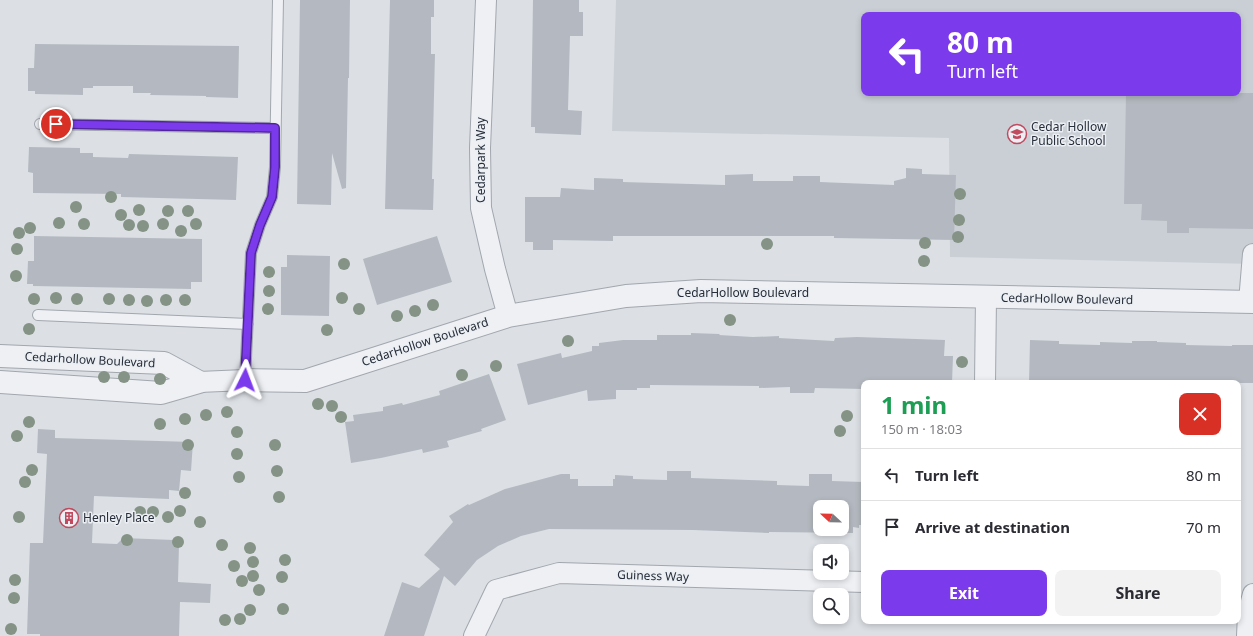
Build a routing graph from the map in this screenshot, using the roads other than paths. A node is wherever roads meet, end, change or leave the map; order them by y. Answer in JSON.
{"nodes":[{"id":1,"x":278,"y":0,"type":"edge"},
{"id":2,"x":486,"y":0,"type":"edge"},
{"id":3,"x":40,"y":124,"type":"dead end"},
{"id":4,"x":275,"y":128,"type":"junction"},
{"id":5,"x":1253,"y":254,"type":"edge"},
{"id":6,"x":986,"y":297,"type":"junction"},
{"id":7,"x":1251,"y":302,"type":"edge"},
{"id":8,"x":38,"y":315,"type":"dead end"},
{"id":9,"x":508,"y":316,"type":"junction"},
{"id":10,"x":248,"y":324,"type":"junction"},
{"id":11,"x":0,"y":356,"type":"edge"},
{"id":12,"x":245,"y":380,"type":"junction"},
{"id":13,"x":985,"y":380,"type":"edge"},
{"id":14,"x":0,"y":382,"type":"edge"},
{"id":15,"x":199,"y":382,"type":"junction"},
{"id":16,"x":861,"y":582,"type":"edge"},
{"id":17,"x":1253,"y":594,"type":"edge"},
{"id":18,"x":474,"y":636,"type":"edge"},
{"id":19,"x":1247,"y":636,"type":"edge"}],
"edges":[{"from":1,"to":4,"type":"lane"},
{"from":2,"to":9,"type":"street","name":"Cedarpark Way"},
{"from":3,"to":4,"type":"lane"},
{"from":4,"to":10,"type":"lane"},
{"from":5,"to":7,"type":"street"},
{"from":6,"to":7,"type":"street","name":"CedarHollow Boulevard"},
{"from":6,"to":9,"type":"street","name":"CedarHollow Boulevard"},
{"from":6,"to":13,"type":"street"},
{"from":8,"to":10,"type":"lane"},
{"from":9,"to":12,"type":"street","name":"CedarHollow Boulevard"},
{"from":10,"to":12,"type":"lane"},
{"from":11,"to":15,"type":"street","name":"Cedarhollow Boulevard"},
{"from":12,"to":15,"type":"street"},
{"from":14,"to":15,"type":"street"},
{"from":16,"to":18,"type":"street","name":"Guiness Way"},
{"from":17,"to":19,"type":"street"}]}
